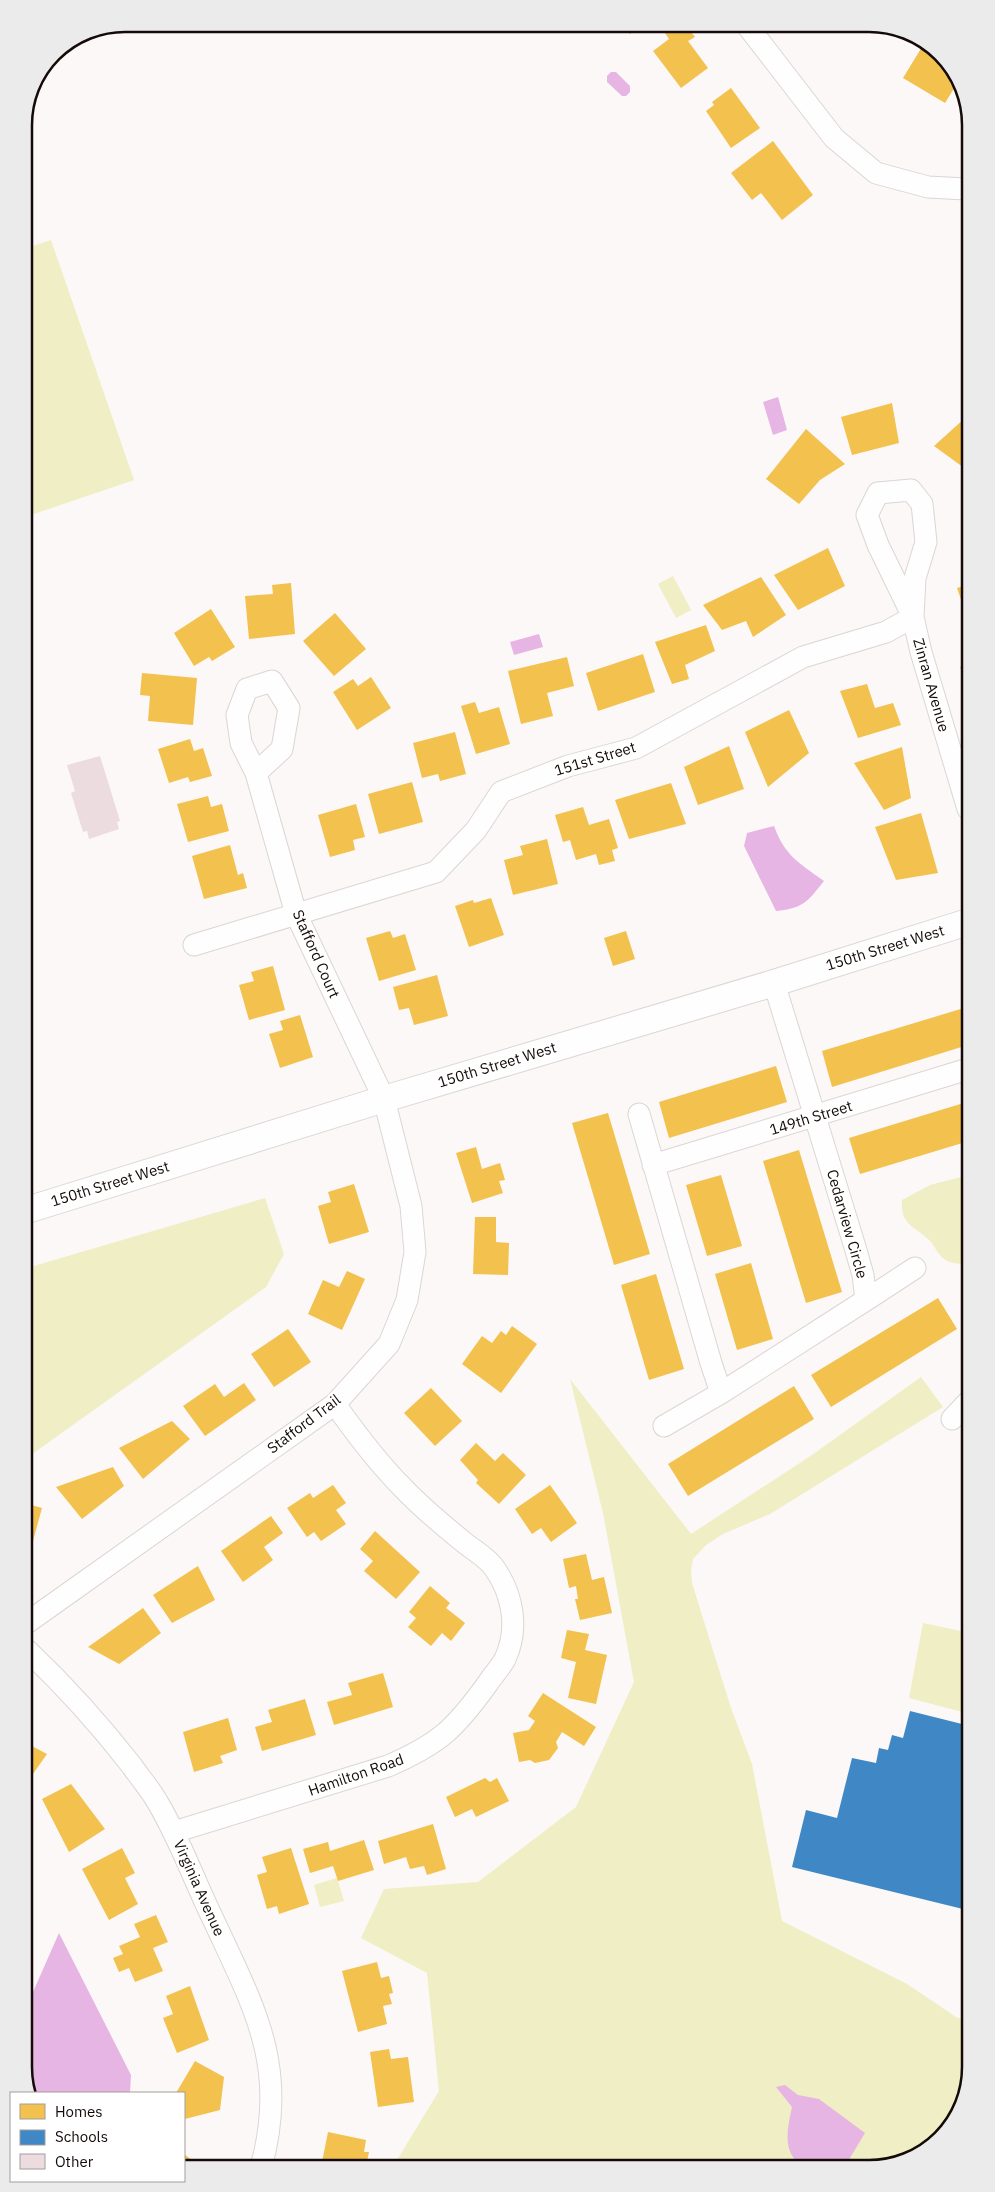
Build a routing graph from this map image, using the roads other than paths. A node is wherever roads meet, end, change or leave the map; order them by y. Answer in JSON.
{"nodes":[{"id":1,"x":753,"y":33,"type":"edge"},
{"id":2,"x":962,"y":190,"type":"edge"},
{"id":3,"x":913,"y":617,"type":"junction"},
{"id":4,"x":256,"y":773,"type":"dead end"},
{"id":5,"x":962,"y":789,"type":"edge"},
{"id":6,"x":296,"y":914,"type":"junction"},
{"id":7,"x":962,"y":924,"type":"edge"},
{"id":8,"x":194,"y":945,"type":"dead end"},
{"id":9,"x":774,"y":983,"type":"junction"},
{"id":10,"x":962,"y":1071,"type":"edge"},
{"id":11,"x":384,"y":1099,"type":"junction"},
{"id":12,"x":639,"y":1114,"type":"dead end"},
{"id":13,"x":816,"y":1116,"type":"junction"},
{"id":14,"x":653,"y":1165,"type":"junction"},
{"id":15,"x":32,"y":1208,"type":"edge"},
{"id":16,"x":915,"y":1268,"type":"dead end"},
{"id":17,"x":866,"y":1300,"type":"junction"},
{"id":18,"x":722,"y":1393,"type":"junction"},
{"id":19,"x":334,"y":1404,"type":"junction"},
{"id":20,"x":962,"y":1408,"type":"edge"},
{"id":21,"x":952,"y":1419,"type":"dead end"},
{"id":22,"x":664,"y":1426,"type":"dead end"},
{"id":23,"x":32,"y":1619,"type":"edge"},
{"id":24,"x":32,"y":1656,"type":"edge"},
{"id":25,"x":174,"y":1832,"type":"junction"},
{"id":26,"x":263,"y":2159,"type":"edge"}],
"edges":[{"from":1,"to":2,"type":"street"},
{"from":3,"to":3,"type":"street","name":"Zinran Avenue"},
{"from":3,"to":5,"type":"street","name":"Zinran Avenue"},
{"from":3,"to":6,"type":"street","name":"151st Street"},
{"from":4,"to":6,"type":"street","name":"Stafford Court"},
{"from":6,"to":8,"type":"street","name":"151st Street"},
{"from":6,"to":11,"type":"street","name":"Stafford Court"},
{"from":7,"to":9,"type":"street","name":"150th Street West"},
{"from":9,"to":11,"type":"street","name":"150th Street West"},
{"from":9,"to":13,"type":"street","name":"Cedarview Circle"},
{"from":10,"to":13,"type":"street","name":"149th Street"},
{"from":11,"to":15,"type":"street","name":"150th Street West"},
{"from":11,"to":19,"type":"street","name":"Stafford Trail"},
{"from":12,"to":14,"type":"street"},
{"from":13,"to":14,"type":"street","name":"149th Street"},
{"from":13,"to":17,"type":"street","name":"Cedarview Circle"},
{"from":14,"to":18,"type":"street"},
{"from":16,"to":17,"type":"street"},
{"from":17,"to":18,"type":"street","name":"Cedarview Circle"},
{"from":18,"to":22,"type":"street","name":"Cedarview Circle"},
{"from":19,"to":23,"type":"street","name":"Stafford Trail"},
{"from":19,"to":25,"type":"street","name":"Hamilton Road"},
{"from":20,"to":21,"type":"street"},
{"from":24,"to":25,"type":"street","name":"Virginia Avenue"},
{"from":25,"to":26,"type":"street","name":"Virginia Avenue"}]}
